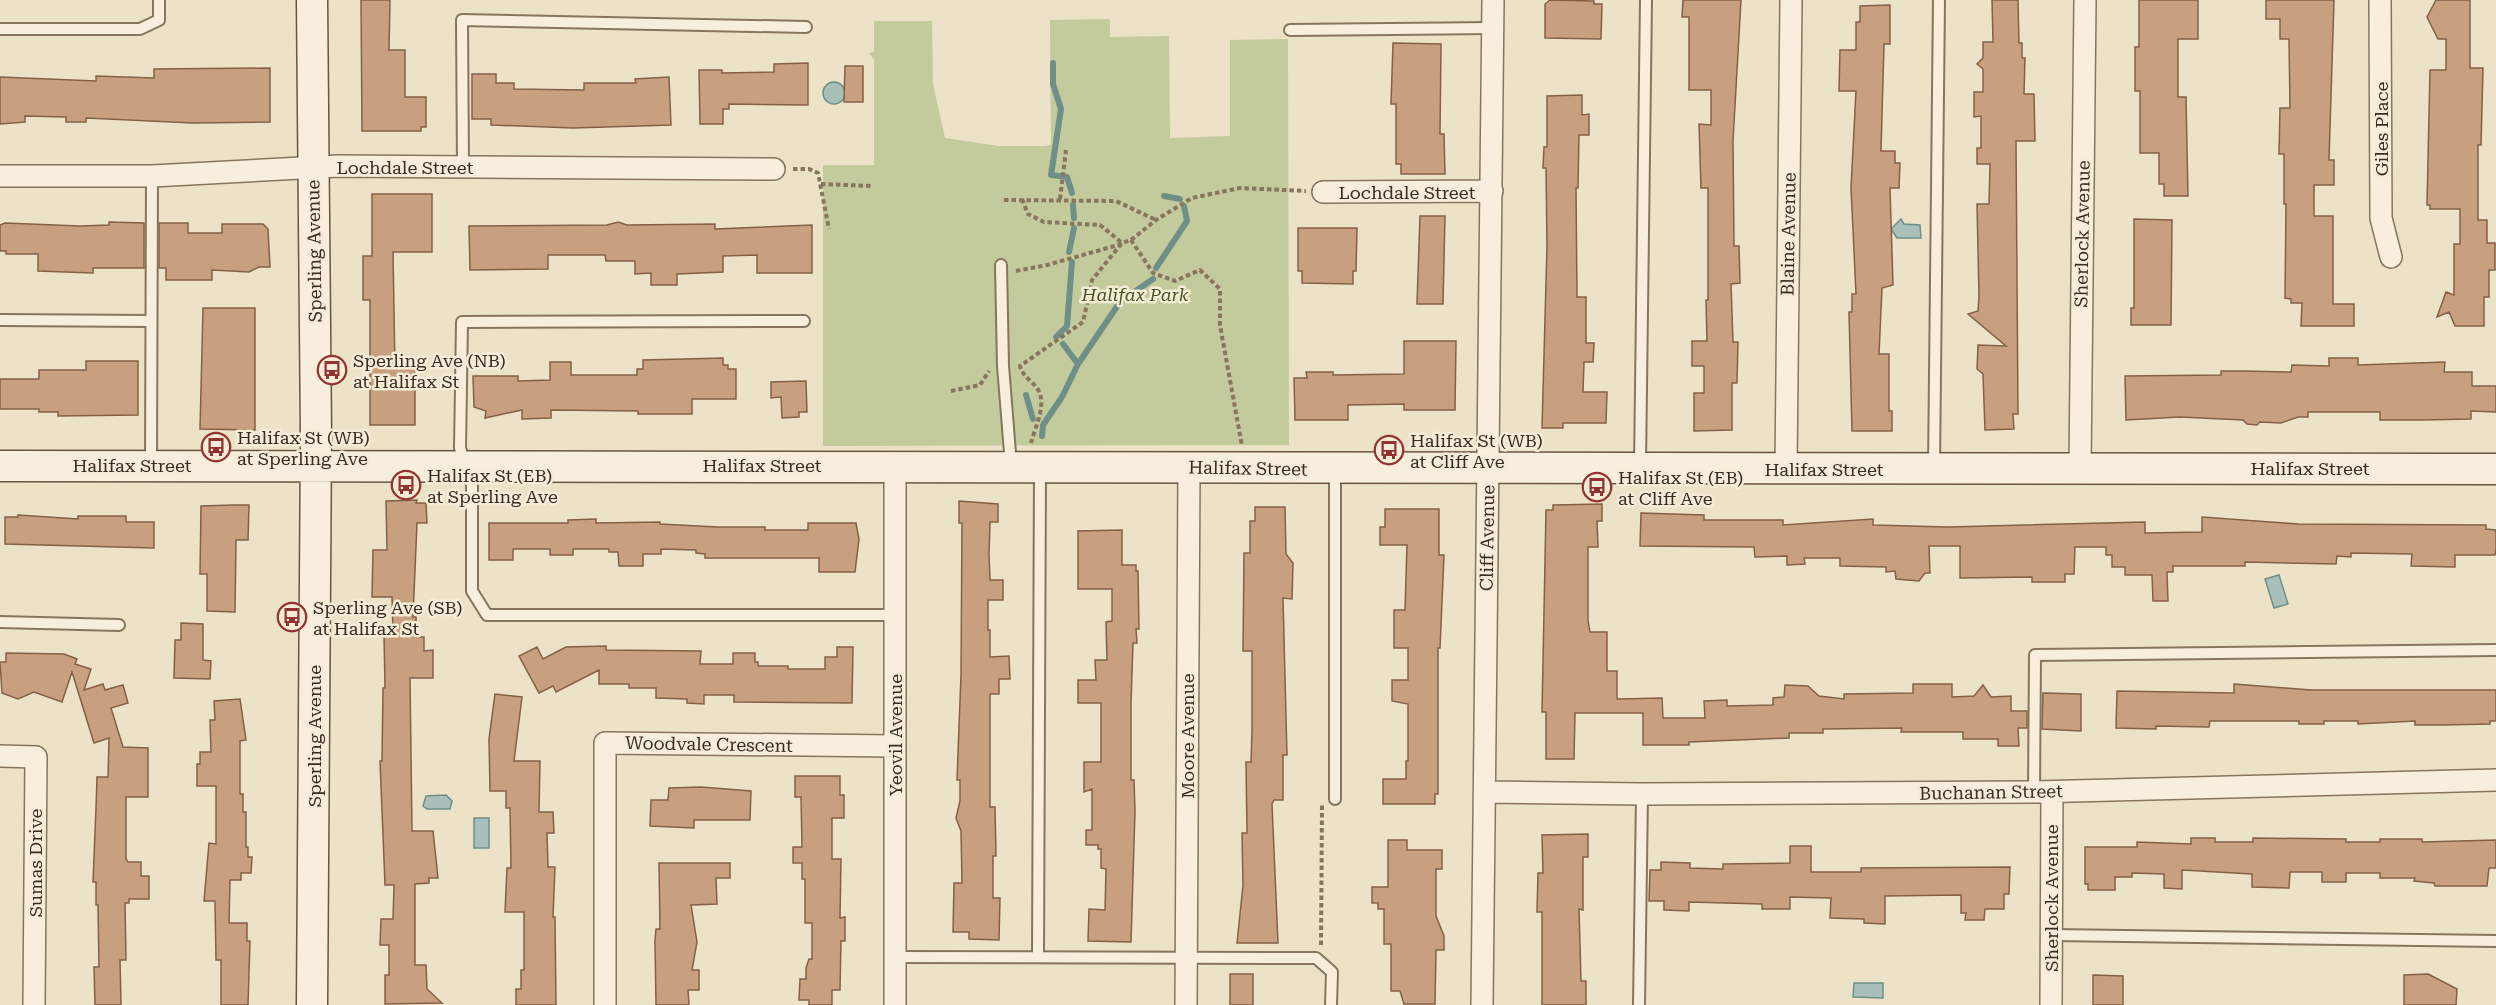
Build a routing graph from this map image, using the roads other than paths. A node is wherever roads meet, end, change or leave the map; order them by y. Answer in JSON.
{"nodes":[{"id":1,"x":159,"y":0,"type":"edge"},
{"id":2,"x":312,"y":0,"type":"edge"},
{"id":3,"x":1493,"y":0,"type":"edge"},
{"id":4,"x":1646,"y":0,"type":"edge"},
{"id":5,"x":1791,"y":0,"type":"edge"},
{"id":6,"x":1939,"y":0,"type":"edge"},
{"id":7,"x":2085,"y":0,"type":"edge"},
{"id":8,"x":2380,"y":0,"type":"edge"},
{"id":9,"x":806,"y":27,"type":"dead end"},
{"id":10,"x":1493,"y":28,"type":"junction"},
{"id":11,"x":0,"y":29,"type":"edge"},
{"id":12,"x":1290,"y":30,"type":"dead end"},
{"id":13,"x":313,"y":167,"type":"junction"},
{"id":14,"x":463,"y":167,"type":"junction"},
{"id":15,"x":774,"y":169,"type":"road end"},
{"id":16,"x":0,"y":176,"type":"edge"},
{"id":17,"x":152,"y":176,"type":"junction"},
{"id":18,"x":1491,"y":191,"type":"junction"},
{"id":19,"x":1323,"y":192,"type":"road end"},
{"id":20,"x":2391,"y":257,"type":"dead end"},
{"id":21,"x":1001,"y":269,"type":"road end"},
{"id":22,"x":0,"y":320,"type":"edge"},
{"id":23,"x":151,"y":321,"type":"junction"},
{"id":24,"x":804,"y":321,"type":"dead end"},
{"id":25,"x":1027,"y":460,"type":"junction"},
{"id":26,"x":151,"y":465,"type":"junction"},
{"id":27,"x":465,"y":465,"type":"junction"},
{"id":28,"x":0,"y":466,"type":"edge"},
{"id":29,"x":316,"y":466,"type":"junction"},
{"id":30,"x":895,"y":466,"type":"junction"},
{"id":31,"x":1189,"y":468,"type":"junction"},
{"id":32,"x":1640,"y":468,"type":"junction"},
{"id":33,"x":1934,"y":468,"type":"junction"},
{"id":34,"x":2080,"y":468,"type":"junction"},
{"id":35,"x":1335,"y":469,"type":"junction"},
{"id":36,"x":1488,"y":469,"type":"junction"},
{"id":37,"x":1786,"y":469,"type":"junction"},
{"id":38,"x":2496,"y":469,"type":"edge"},
{"id":39,"x":895,"y":615,"type":"junction"},
{"id":40,"x":0,"y":622,"type":"edge"},
{"id":41,"x":119,"y":625,"type":"dead end"},
{"id":42,"x":2496,"y":650,"type":"edge"},
{"id":43,"x":894,"y":746,"type":"junction"},
{"id":44,"x":0,"y":756,"type":"edge"},
{"id":45,"x":2496,"y":780,"type":"edge"},
{"id":46,"x":1485,"y":792,"type":"junction"},
{"id":47,"x":2043,"y":792,"type":"junction"},
{"id":48,"x":1642,"y":794,"type":"junction"},
{"id":49,"x":1335,"y":799,"type":"road end"},
{"id":50,"x":2052,"y":935,"type":"junction"},
{"id":51,"x":2496,"y":941,"type":"edge"},
{"id":52,"x":1038,"y":956,"type":"junction"},
{"id":53,"x":895,"y":957,"type":"junction"},
{"id":54,"x":1185,"y":958,"type":"junction"},
{"id":55,"x":34,"y":1005,"type":"edge"},
{"id":56,"x":312,"y":1005,"type":"edge"},
{"id":57,"x":605,"y":1005,"type":"edge"},
{"id":58,"x":895,"y":1005,"type":"edge"},
{"id":59,"x":1186,"y":1005,"type":"edge"},
{"id":60,"x":1331,"y":1005,"type":"edge"},
{"id":61,"x":1482,"y":1005,"type":"edge"},
{"id":62,"x":1639,"y":1005,"type":"edge"},
{"id":63,"x":2051,"y":1005,"type":"edge"}],
"edges":[{"from":1,"to":11,"type":"lane"},
{"from":2,"to":13,"type":"street","name":"Sperling Avenue"},
{"from":3,"to":10,"type":"street","name":"Cliff Avenue"},
{"from":4,"to":32,"type":"lane"},
{"from":5,"to":37,"type":"street","name":"Blaine Avenue"},
{"from":6,"to":33,"type":"lane"},
{"from":7,"to":34,"type":"street","name":"Sherlock Avenue"},
{"from":8,"to":20,"type":"street","name":"Giles Place"},
{"from":9,"to":14,"type":"lane"},
{"from":10,"to":12,"type":"lane"},
{"from":10,"to":18,"type":"street","name":"Cliff Avenue"},
{"from":13,"to":14,"type":"street","name":"Lochdale Street"},
{"from":13,"to":17,"type":"street","name":"Lochdale Street"},
{"from":13,"to":29,"type":"street","name":"Sperling Avenue"},
{"from":14,"to":15,"type":"street","name":"Lochdale Street"},
{"from":16,"to":17,"type":"street","name":"Lochdale Street"},
{"from":17,"to":23,"type":"lane"},
{"from":18,"to":19,"type":"street","name":"Lochdale Street"},
{"from":18,"to":36,"type":"street","name":"Cliff Avenue"},
{"from":21,"to":25,"type":"lane"},
{"from":22,"to":23,"type":"lane"},
{"from":23,"to":26,"type":"lane"},
{"from":24,"to":27,"type":"lane"},
{"from":25,"to":30,"type":"street","name":"Halifax Street"},
{"from":25,"to":31,"type":"street","name":"Halifax Street"},
{"from":25,"to":52,"type":"lane"},
{"from":26,"to":28,"type":"street","name":"Halifax Street"},
{"from":26,"to":29,"type":"street","name":"Halifax Street"},
{"from":27,"to":29,"type":"street","name":"Halifax Street"},
{"from":27,"to":30,"type":"street","name":"Halifax Street"},
{"from":27,"to":39,"type":"lane"},
{"from":29,"to":56,"type":"street","name":"Sperling Avenue"},
{"from":30,"to":39,"type":"street","name":"Yeovil Avenue"},
{"from":31,"to":35,"type":"street","name":"Halifax Street"},
{"from":31,"to":54,"type":"street","name":"Moore Avenue"},
{"from":32,"to":36,"type":"street","name":"Halifax Street"},
{"from":32,"to":37,"type":"street","name":"Halifax Street"},
{"from":33,"to":34,"type":"street","name":"Halifax Street"},
{"from":33,"to":37,"type":"street","name":"Halifax Street"},
{"from":34,"to":38,"type":"street","name":"Halifax Street"},
{"from":35,"to":36,"type":"street","name":"Halifax Street"},
{"from":35,"to":49,"type":"lane"},
{"from":36,"to":46,"type":"street","name":"Cliff Avenue"},
{"from":39,"to":43,"type":"street","name":"Yeovil Avenue"},
{"from":40,"to":41,"type":"lane"},
{"from":42,"to":47,"type":"lane"},
{"from":43,"to":53,"type":"street","name":"Yeovil Avenue"},
{"from":43,"to":57,"type":"street","name":"Woodvale Crescent"},
{"from":44,"to":55,"type":"street","name":"Sumas Drive"},
{"from":45,"to":47,"type":"street","name":"Buchanan Street"},
{"from":46,"to":48,"type":"street","name":"Buchanan Street"},
{"from":46,"to":61,"type":"street","name":"Cliff Avenue"},
{"from":47,"to":48,"type":"street","name":"Buchanan Street"},
{"from":47,"to":50,"type":"street","name":"Sherlock Avenue"},
{"from":48,"to":62,"type":"lane"},
{"from":50,"to":51,"type":"lane"},
{"from":50,"to":63,"type":"street","name":"Sherlock Avenue"},
{"from":52,"to":53,"type":"lane"},
{"from":52,"to":54,"type":"lane"},
{"from":53,"to":58,"type":"street","name":"Yeovil Avenue"},
{"from":54,"to":59,"type":"street","name":"Moore Avenue"},
{"from":54,"to":60,"type":"lane"}]}
